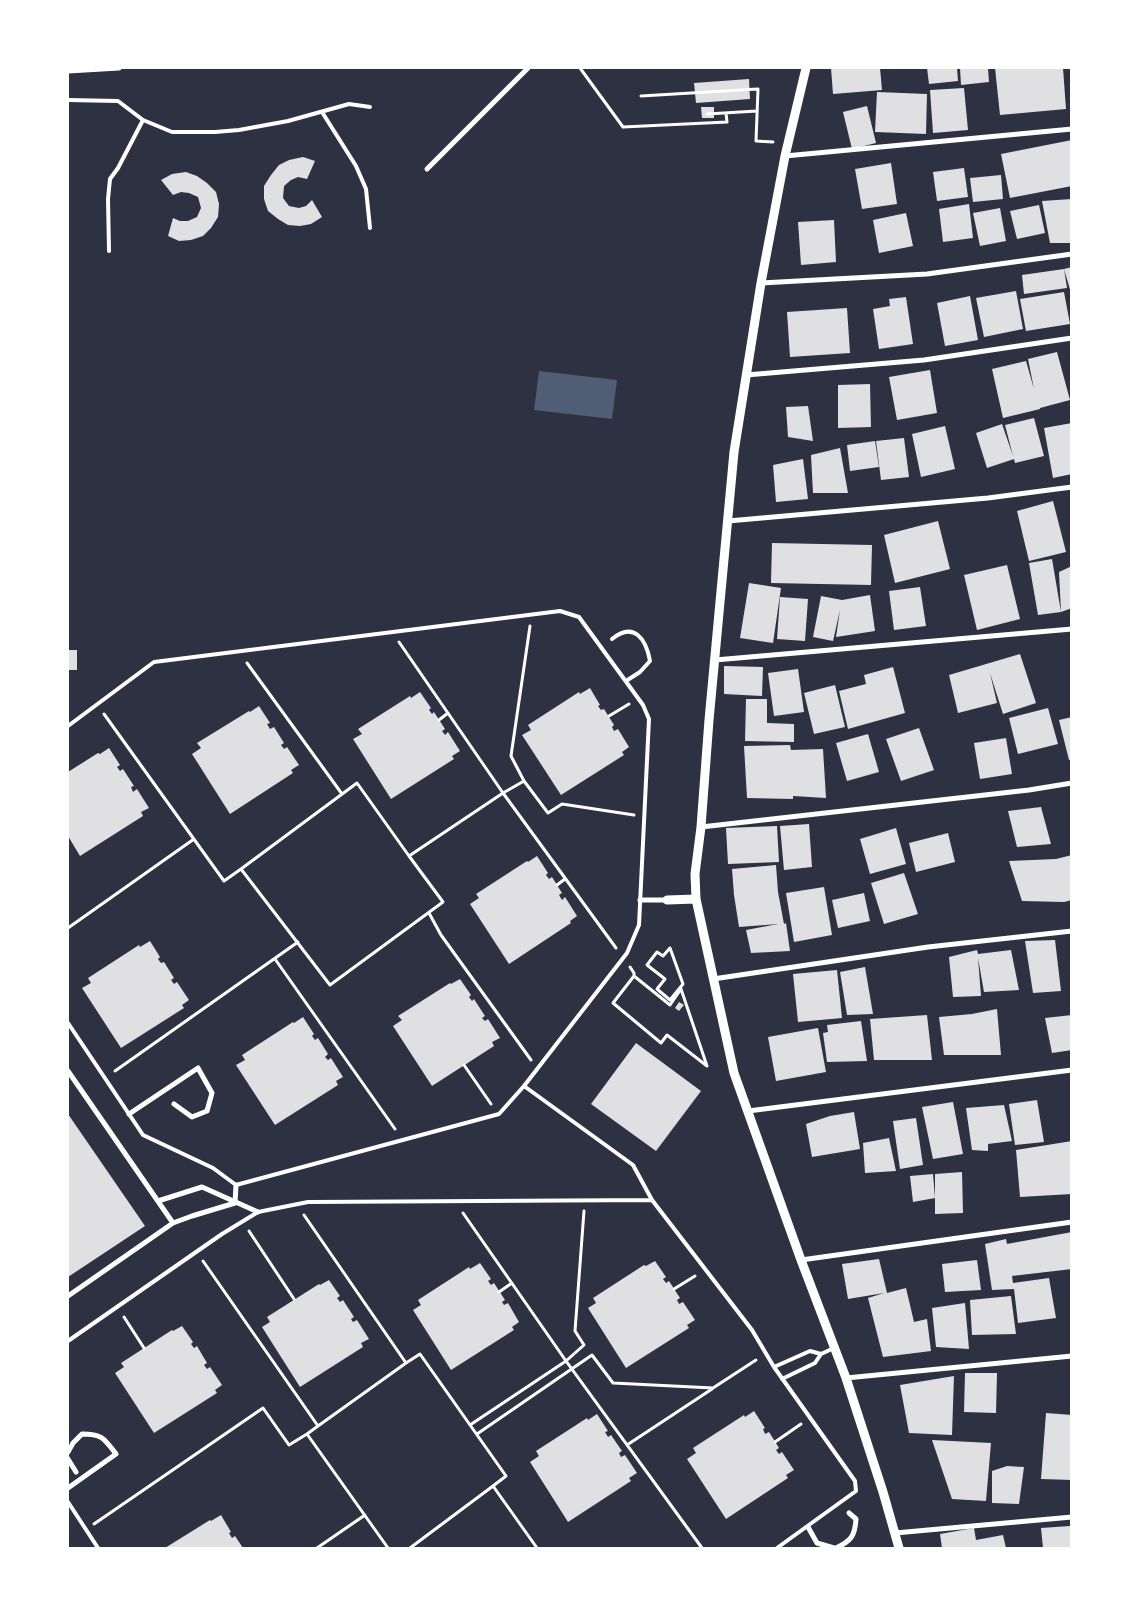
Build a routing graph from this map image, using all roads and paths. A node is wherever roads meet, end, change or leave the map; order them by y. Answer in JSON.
{"nodes":[{"id":1,"x":119,"y":68,"type":"edge"},
{"id":2,"x":528,"y":68,"type":"edge"},
{"id":3,"x":580,"y":68,"type":"edge"},
{"id":4,"x":806,"y":68,"type":"edge"},
{"id":5,"x":68,"y":71,"type":"edge"},
{"id":6,"x":641,"y":96,"type":"dead end"},
{"id":7,"x":68,"y":100,"type":"edge"},
{"id":8,"x":370,"y":107,"type":"dead end"},
{"id":9,"x":757,"y":111,"type":"junction"},
{"id":10,"x":322,"y":112,"type":"junction"},
{"id":11,"x":726,"y":113,"type":"junction"},
{"id":12,"x":707,"y":114,"type":"dead end"},
{"id":13,"x":143,"y":120,"type":"junction"},
{"id":14,"x":1072,"y":130,"type":"edge"},
{"id":15,"x":789,"y":143,"type":"junction"},
{"id":16,"x":785,"y":156,"type":"junction"},
{"id":17,"x":427,"y":169,"type":"dead end"},
{"id":18,"x":370,"y":228,"type":"dead end"},
{"id":19,"x":109,"y":251,"type":"dead end"},
{"id":20,"x":1072,"y":254,"type":"edge"},
{"id":21,"x":761,"y":283,"type":"junction"},
{"id":22,"x":1072,"y":338,"type":"edge"},
{"id":23,"x":746,"y":375,"type":"junction"},
{"id":24,"x":1072,"y":487,"type":"edge"},
{"id":25,"x":728,"y":521,"type":"junction"},
{"id":26,"x":532,"y":615,"type":"junction"},
{"id":27,"x":1072,"y":629,"type":"edge"},
{"id":28,"x":392,"y":632,"type":"junction"},
{"id":29,"x":612,"y":639,"type":"dead end"},
{"id":30,"x":239,"y":651,"type":"junction"},
{"id":31,"x":715,"y":660,"type":"junction"},
{"id":32,"x":626,"y":681,"type":"junction"},
{"id":33,"x":638,"y":698,"type":"junction"},
{"id":34,"x":97,"y":704,"type":"junction"},
{"id":35,"x":448,"y":713,"type":"junction"},
{"id":36,"x":609,"y":716,"type":"dead end"},
{"id":37,"x":439,"y":720,"type":"dead end"},
{"id":38,"x":68,"y":726,"type":"edge"},
{"id":39,"x":524,"y":781,"type":"junction"},
{"id":40,"x":1072,"y":783,"type":"edge"},
{"id":41,"x":502,"y":793,"type":"junction"},
{"id":42,"x":342,"y":794,"type":"junction"},
{"id":43,"x":644,"y":817,"type":"junction"},
{"id":44,"x":701,"y":827,"type":"junction"},
{"id":45,"x":194,"y":839,"type":"junction"},
{"id":46,"x":409,"y":856,"type":"junction"},
{"id":47,"x":241,"y":869,"type":"junction"},
{"id":48,"x":565,"y":879,"type":"junction"},
{"id":49,"x":557,"y":885,"type":"dead end"},
{"id":50,"x":696,"y":899,"type":"junction"},
{"id":51,"x":640,"y":900,"type":"junction"},
{"id":52,"x":668,"y":900,"type":"joint"},
{"id":53,"x":428,"y":913,"type":"junction"},
{"id":54,"x":68,"y":928,"type":"edge"},
{"id":55,"x":1072,"y":931,"type":"edge"},
{"id":56,"x":298,"y":942,"type":"junction"},
{"id":57,"x":623,"y":958,"type":"junction"},
{"id":58,"x":275,"y":959,"type":"junction"},
{"id":59,"x":634,"y":976,"type":"junction"},
{"id":60,"x":713,"y":979,"type":"junction"},
{"id":61,"x":662,"y":996,"type":"junction"},
{"id":62,"x":68,"y":1023,"type":"edge"},
{"id":63,"x":464,"y":1065,"type":"dead end"},
{"id":64,"x":537,"y":1068,"type":"junction"},
{"id":65,"x":1072,"y":1070,"type":"edge"},
{"id":66,"x":68,"y":1071,"type":"edge"},
{"id":67,"x":105,"y":1078,"type":"junction"},
{"id":68,"x":524,"y":1086,"type":"junction"},
{"id":69,"x":174,"y":1104,"type":"dead end"},
{"id":70,"x":748,"y":1111,"type":"junction"},
{"id":71,"x":129,"y":1114,"type":"junction"},
{"id":72,"x":498,"y":1114,"type":"junction"},
{"id":73,"x":402,"y":1140,"type":"junction"},
{"id":74,"x":236,"y":1185,"type":"junction"},
{"id":75,"x":455,"y":1200,"type":"junction"},
{"id":76,"x":585,"y":1200,"type":"junction"},
{"id":77,"x":652,"y":1200,"type":"junction"},
{"id":78,"x":158,"y":1201,"type":"junction"},
{"id":79,"x":236,"y":1203,"type":"junction"},
{"id":80,"x":296,"y":1204,"type":"junction"},
{"id":81,"x":258,"y":1212,"type":"junction"},
{"id":82,"x":243,"y":1222,"type":"junction"},
{"id":83,"x":1072,"y":1222,"type":"edge"},
{"id":84,"x":173,"y":1223,"type":"junction"},
{"id":85,"x":197,"y":1252,"type":"junction"},
{"id":86,"x":801,"y":1260,"type":"junction"},
{"id":87,"x":706,"y":1270,"type":"junction"},
{"id":88,"x":512,"y":1283,"type":"junction"},
{"id":89,"x":674,"y":1290,"type":"dead end"},
{"id":90,"x":499,"y":1292,"type":"dead end"},
{"id":91,"x":68,"y":1296,"type":"edge"},
{"id":92,"x":294,"y":1299,"type":"dead end"},
{"id":93,"x":118,"y":1307,"type":"junction"},
{"id":94,"x":68,"y":1341,"type":"edge"},
{"id":95,"x":834,"y":1347,"type":"junction"},
{"id":96,"x":144,"y":1348,"type":"dead end"},
{"id":97,"x":765,"y":1353,"type":"junction"},
{"id":98,"x":820,"y":1354,"type":"junction"},
{"id":99,"x":1072,"y":1356,"type":"edge"},
{"id":100,"x":566,"y":1360,"type":"junction"},
{"id":101,"x":406,"y":1363,"type":"junction"},
{"id":102,"x":774,"y":1367,"type":"junction"},
{"id":103,"x":572,"y":1369,"type":"junction"},
{"id":104,"x":846,"y":1378,"type":"junction"},
{"id":105,"x":782,"y":1379,"type":"junction"},
{"id":106,"x":713,"y":1388,"type":"junction"},
{"id":107,"x":810,"y":1419,"type":"junction"},
{"id":108,"x":470,"y":1425,"type":"junction"},
{"id":109,"x":318,"y":1426,"type":"junction"},
{"id":110,"x":307,"y":1434,"type":"junction"},
{"id":111,"x":476,"y":1434,"type":"junction"},
{"id":112,"x":622,"y":1438,"type":"junction"},
{"id":113,"x":616,"y":1442,"type":"dead end"},
{"id":114,"x":775,"y":1442,"type":"dead end"},
{"id":115,"x":627,"y":1445,"type":"junction"},
{"id":116,"x":68,"y":1452,"type":"edge"},
{"id":117,"x":68,"y":1459,"type":"edge"},
{"id":118,"x":76,"y":1472,"type":"dead end"},
{"id":119,"x":493,"y":1486,"type":"junction"},
{"id":120,"x":68,"y":1488,"type":"edge"},
{"id":121,"x":68,"y":1502,"type":"edge"},
{"id":122,"x":849,"y":1513,"type":"dead end"},
{"id":123,"x":365,"y":1515,"type":"junction"},
{"id":124,"x":1072,"y":1517,"type":"edge"},
{"id":125,"x":808,"y":1527,"type":"junction"},
{"id":126,"x":86,"y":1530,"type":"junction"},
{"id":127,"x":896,"y":1533,"type":"junction"},
{"id":128,"x":98,"y":1548,"type":"edge"},
{"id":129,"x":316,"y":1548,"type":"edge"},
{"id":130,"x":388,"y":1548,"type":"edge"},
{"id":131,"x":410,"y":1548,"type":"edge"},
{"id":132,"x":537,"y":1548,"type":"edge"},
{"id":133,"x":702,"y":1548,"type":"edge"},
{"id":134,"x":777,"y":1548,"type":"edge"},
{"id":135,"x":835,"y":1548,"type":"edge"},
{"id":136,"x":899,"y":1548,"type":"edge"}],
"edges":[{"from":1,"to":5,"type":"street"},
{"from":2,"to":17,"type":"street"},
{"from":3,"to":11,"type":"path"},
{"from":4,"to":15,"type":"street"},
{"from":6,"to":9,"type":"path"},
{"from":7,"to":13,"type":"lane"},
{"from":8,"to":10,"type":"lane"},
{"from":9,"to":11,"type":"path"},
{"from":9,"to":15,"type":"path"},
{"from":10,"to":13,"type":"lane"},
{"from":10,"to":18,"type":"lane"},
{"from":11,"to":12,"type":"path"},
{"from":13,"to":19,"type":"lane"},
{"from":14,"to":16,"type":"street"},
{"from":15,"to":16,"type":"street"},
{"from":16,"to":21,"type":"street"},
{"from":20,"to":21,"type":"street"},
{"from":21,"to":23,"type":"street"},
{"from":22,"to":23,"type":"street"},
{"from":23,"to":25,"type":"street"},
{"from":24,"to":25,"type":"street"},
{"from":25,"to":31,"type":"street"},
{"from":26,"to":28,"type":"lane"},
{"from":26,"to":32,"type":"lane"},
{"from":26,"to":39,"type":"path"},
{"from":27,"to":31,"type":"street"},
{"from":28,"to":30,"type":"lane"},
{"from":28,"to":35,"type":"path"},
{"from":29,"to":32,"type":"lane"},
{"from":30,"to":34,"type":"lane"},
{"from":30,"to":42,"type":"path"},
{"from":31,"to":44,"type":"street"},
{"from":32,"to":33,"type":"lane"},
{"from":33,"to":36,"type":"path"},
{"from":33,"to":43,"type":"lane"},
{"from":34,"to":38,"type":"lane"},
{"from":34,"to":45,"type":"path"},
{"from":35,"to":37,"type":"path"},
{"from":35,"to":41,"type":"path"},
{"from":39,"to":41,"type":"path"},
{"from":39,"to":43,"type":"path"},
{"from":40,"to":44,"type":"street"},
{"from":41,"to":46,"type":"path"},
{"from":41,"to":48,"type":"path"},
{"from":42,"to":46,"type":"path"},
{"from":42,"to":47,"type":"path"},
{"from":43,"to":51,"type":"lane"},
{"from":44,"to":50,"type":"street"},
{"from":45,"to":47,"type":"path"},
{"from":45,"to":54,"type":"path"},
{"from":46,"to":53,"type":"path"},
{"from":47,"to":56,"type":"path"},
{"from":48,"to":49,"type":"path"},
{"from":48,"to":57,"type":"path"},
{"from":50,"to":52,"type":"street"},
{"from":50,"to":60,"type":"street"},
{"from":51,"to":52,"type":"street"},
{"from":51,"to":57,"type":"lane"},
{"from":53,"to":56,"type":"path"},
{"from":53,"to":64,"type":"path"},
{"from":55,"to":60,"type":"street"},
{"from":56,"to":58,"type":"path"},
{"from":57,"to":59,"type":"path"},
{"from":57,"to":64,"type":"lane"},
{"from":58,"to":67,"type":"path"},
{"from":58,"to":73,"type":"path"},
{"from":59,"to":61,"type":"path"},
{"from":59,"to":61,"type":"path"},
{"from":60,"to":70,"type":"street"},
{"from":61,"to":61,"type":"path"},
{"from":62,"to":67,"type":"lane"},
{"from":63,"to":72,"type":"path"},
{"from":64,"to":68,"type":"lane"},
{"from":65,"to":70,"type":"street"},
{"from":66,"to":78,"type":"street"},
{"from":67,"to":71,"type":"lane"},
{"from":68,"to":72,"type":"lane"},
{"from":68,"to":77,"type":"lane"},
{"from":69,"to":71,"type":"street"},
{"from":70,"to":86,"type":"street"},
{"from":71,"to":74,"type":"lane"},
{"from":72,"to":73,"type":"lane"},
{"from":73,"to":74,"type":"lane"},
{"from":74,"to":79,"type":"street"},
{"from":75,"to":76,"type":"lane"},
{"from":75,"to":80,"type":"lane"},
{"from":75,"to":88,"type":"path"},
{"from":76,"to":77,"type":"lane"},
{"from":76,"to":100,"type":"path"},
{"from":77,"to":87,"type":"lane"},
{"from":78,"to":79,"type":"street"},
{"from":78,"to":84,"type":"street"},
{"from":79,"to":81,"type":"street"},
{"from":79,"to":84,"type":"street"},
{"from":80,"to":81,"type":"lane"},
{"from":80,"to":101,"type":"path"},
{"from":81,"to":82,"type":"lane"},
{"from":82,"to":85,"type":"lane"},
{"from":82,"to":92,"type":"path"},
{"from":83,"to":86,"type":"street"},
{"from":84,"to":91,"type":"street"},
{"from":85,"to":93,"type":"lane"},
{"from":85,"to":109,"type":"path"},
{"from":86,"to":95,"type":"street"},
{"from":87,"to":89,"type":"path"},
{"from":87,"to":97,"type":"lane"},
{"from":88,"to":90,"type":"path"},
{"from":88,"to":100,"type":"path"},
{"from":93,"to":94,"type":"lane"},
{"from":93,"to":96,"type":"path"},
{"from":95,"to":98,"type":"lane"},
{"from":95,"to":104,"type":"street"},
{"from":97,"to":102,"type":"lane"},
{"from":97,"to":106,"type":"path"},
{"from":98,"to":102,"type":"lane"},
{"from":98,"to":105,"type":"lane"},
{"from":99,"to":104,"type":"street"},
{"from":100,"to":103,"type":"path"},
{"from":100,"to":108,"type":"path"},
{"from":101,"to":108,"type":"path"},
{"from":101,"to":109,"type":"path"},
{"from":102,"to":105,"type":"lane"},
{"from":103,"to":106,"type":"path"},
{"from":103,"to":111,"type":"path"},
{"from":103,"to":112,"type":"path"},
{"from":104,"to":127,"type":"street"},
{"from":105,"to":107,"type":"lane"},
{"from":106,"to":115,"type":"path"},
{"from":107,"to":114,"type":"path"},
{"from":107,"to":125,"type":"lane"},
{"from":108,"to":111,"type":"path"},
{"from":109,"to":110,"type":"path"},
{"from":110,"to":123,"type":"path"},
{"from":110,"to":126,"type":"path"},
{"from":111,"to":119,"type":"path"},
{"from":112,"to":113,"type":"path"},
{"from":112,"to":115,"type":"path"},
{"from":115,"to":133,"type":"path"},
{"from":116,"to":120,"type":"street"},
{"from":117,"to":118,"type":"street"},
{"from":119,"to":131,"type":"path"},
{"from":119,"to":132,"type":"path"},
{"from":121,"to":126,"type":"lane"},
{"from":122,"to":135,"type":"street"},
{"from":123,"to":129,"type":"path"},
{"from":123,"to":130,"type":"path"},
{"from":124,"to":127,"type":"street"},
{"from":125,"to":134,"type":"lane"},
{"from":125,"to":135,"type":"street"},
{"from":126,"to":128,"type":"lane"},
{"from":127,"to":136,"type":"street"}]}
